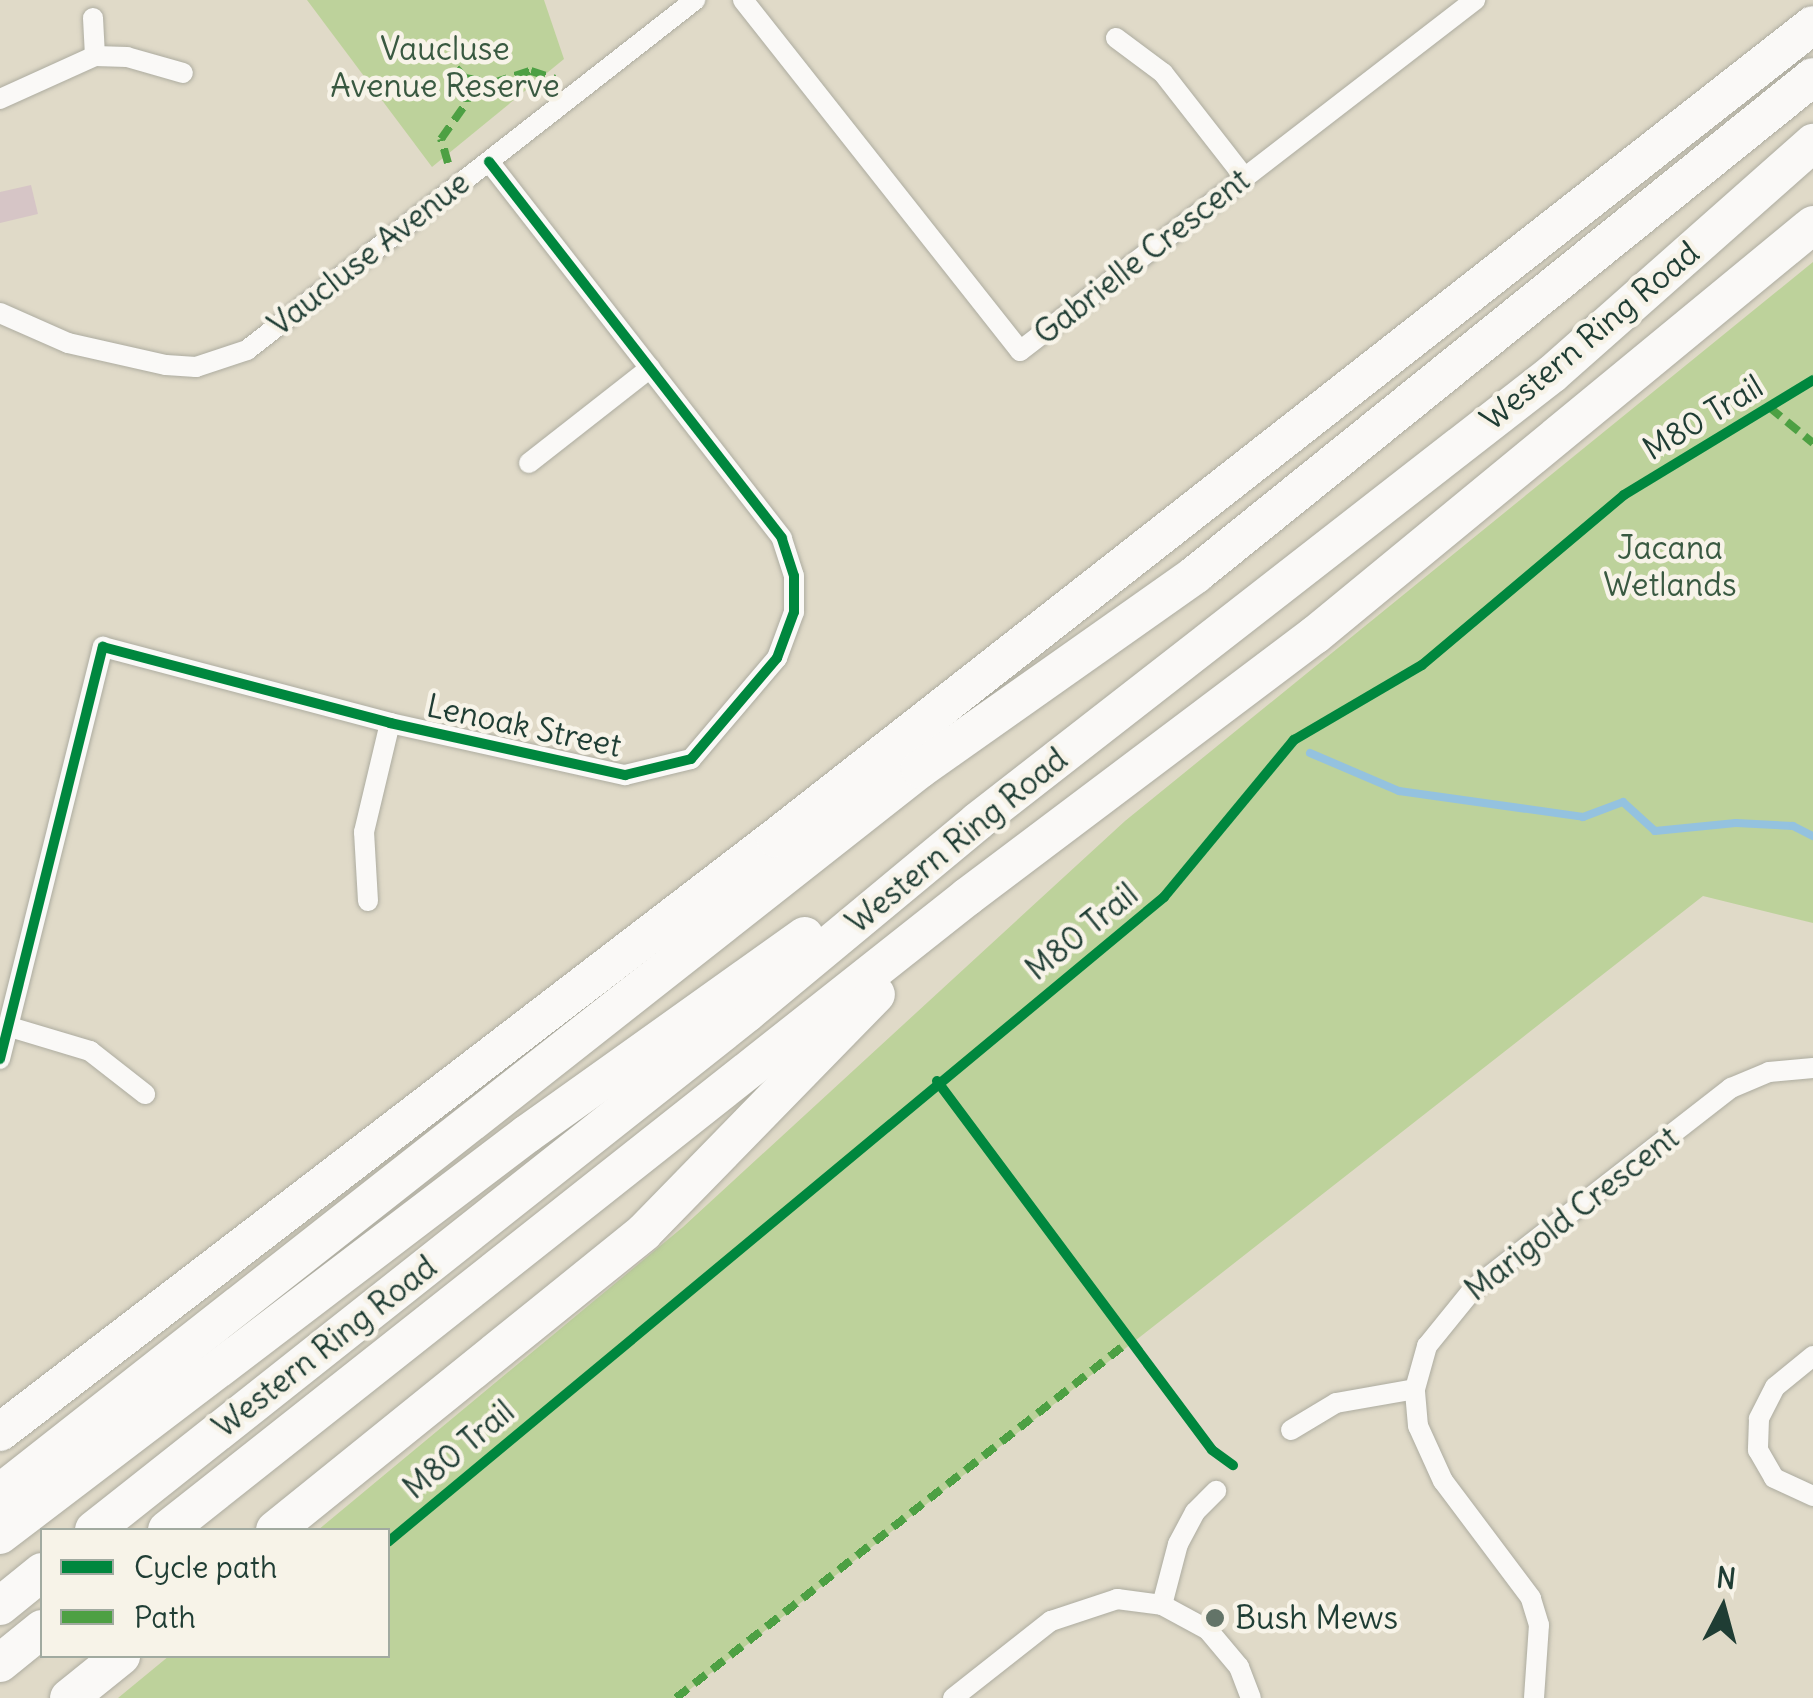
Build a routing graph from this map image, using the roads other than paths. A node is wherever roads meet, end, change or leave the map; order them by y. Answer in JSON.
{"nodes":[{"id":1,"x":696,"y":0,"type":"edge"},
{"id":2,"x":742,"y":0,"type":"edge"},
{"id":3,"x":1475,"y":0,"type":"edge"},
{"id":4,"x":93,"y":18,"type":"dead end"},
{"id":5,"x":1813,"y":25,"type":"edge"},
{"id":6,"x":1116,"y":38,"type":"dead end"},
{"id":7,"x":95,"y":56,"type":"junction"},
{"id":8,"x":183,"y":73,"type":"dead end"},
{"id":9,"x":1813,"y":78,"type":"edge"},
{"id":10,"x":0,"y":99,"type":"edge"},
{"id":11,"x":1813,"y":143,"type":"edge"},
{"id":12,"x":489,"y":160,"type":"junction"},
{"id":13,"x":1245,"y":178,"type":"junction"},
{"id":14,"x":1813,"y":225,"type":"edge"},
{"id":15,"x":1484,"y":285,"type":"junction"},
{"id":16,"x":0,"y":313,"type":"edge"},
{"id":17,"x":650,"y":368,"type":"junction"},
{"id":18,"x":529,"y":463,"type":"dead end"},
{"id":19,"x":390,"y":723,"type":"junction"},
{"id":20,"x":920,"y":769,"type":"junction"},
{"id":21,"x":978,"y":821,"type":"junction"},
{"id":22,"x":967,"y":897,"type":"junction"},
{"id":23,"x":368,"y":901,"type":"dead end"},
{"id":24,"x":10,"y":1027,"type":"junction"},
{"id":25,"x":0,"y":1059,"type":"edge"},
{"id":26,"x":1813,"y":1068,"type":"edge"},
{"id":27,"x":145,"y":1094,"type":"dead end"},
{"id":28,"x":1813,"y":1356,"type":"edge"},
{"id":29,"x":1415,"y":1389,"type":"junction"},
{"id":30,"x":1292,"y":1430,"type":"dead end"},
{"id":31,"x":0,"y":1432,"type":"edge"},
{"id":32,"x":1216,"y":1492,"type":"dead end"},
{"id":33,"x":0,"y":1493,"type":"edge"},
{"id":34,"x":1813,"y":1496,"type":"edge"},
{"id":35,"x":97,"y":1528,"type":"edge"},
{"id":36,"x":171,"y":1528,"type":"edge"},
{"id":37,"x":277,"y":1528,"type":"edge"},
{"id":38,"x":0,"y":1535,"type":"edge"},
{"id":39,"x":40,"y":1574,"type":"edge"},
{"id":40,"x":1162,"y":1605,"type":"junction"},
{"id":41,"x":0,"y":1606,"type":"edge"},
{"id":42,"x":40,"y":1631,"type":"edge"},
{"id":43,"x":119,"y":1658,"type":"edge"},
{"id":44,"x":0,"y":1663,"type":"edge"},
{"id":45,"x":69,"y":1698,"type":"edge"},
{"id":46,"x":953,"y":1698,"type":"edge"},
{"id":47,"x":1250,"y":1698,"type":"edge"},
{"id":48,"x":1534,"y":1698,"type":"edge"}],
"edges":[{"from":1,"to":12,"type":"street","name":"Vaucluse Avenue"},
{"from":2,"to":13,"type":"street","name":"Gabrielle Crescent"},
{"from":3,"to":13,"type":"street","name":"Gabrielle Crescent"},
{"from":4,"to":7,"type":"street"},
{"from":5,"to":15,"type":"highway"},
{"from":6,"to":13,"type":"street"},
{"from":7,"to":8,"type":"street"},
{"from":7,"to":10,"type":"street"},
{"from":9,"to":20,"type":"highway"},
{"from":11,"to":21,"type":"highway","name":"Western Ring Road"},
{"from":12,"to":16,"type":"street","name":"Vaucluse Avenue"},
{"from":12,"to":17,"type":"street","name":"Lenoak Street"},
{"from":14,"to":22,"type":"highway","name":"Western Ring Road"},
{"from":15,"to":20,"type":"highway"},
{"from":15,"to":31,"type":"highway"},
{"from":17,"to":18,"type":"street"},
{"from":17,"to":19,"type":"street","name":"Lenoak Street"},
{"from":19,"to":23,"type":"street"},
{"from":19,"to":24,"type":"street","name":"Lenoak Street"},
{"from":20,"to":33,"type":"highway"},
{"from":21,"to":35,"type":"highway","name":"Western Ring Road"},
{"from":21,"to":38,"type":"highway"},
{"from":22,"to":36,"type":"highway","name":"Western Ring Road"},
{"from":22,"to":37,"type":"highway"},
{"from":24,"to":25,"type":"street","name":"Lenoak Street"},
{"from":24,"to":27,"type":"street"},
{"from":26,"to":29,"type":"street","name":"Marigold Crescent"},
{"from":28,"to":34,"type":"street"},
{"from":29,"to":30,"type":"street"},
{"from":29,"to":48,"type":"street","name":"Marigold Crescent"},
{"from":32,"to":40,"type":"street"},
{"from":39,"to":41,"type":"highway"},
{"from":40,"to":46,"type":"street"},
{"from":40,"to":47,"type":"street"},
{"from":42,"to":44,"type":"highway"},
{"from":43,"to":45,"type":"highway"}]}
